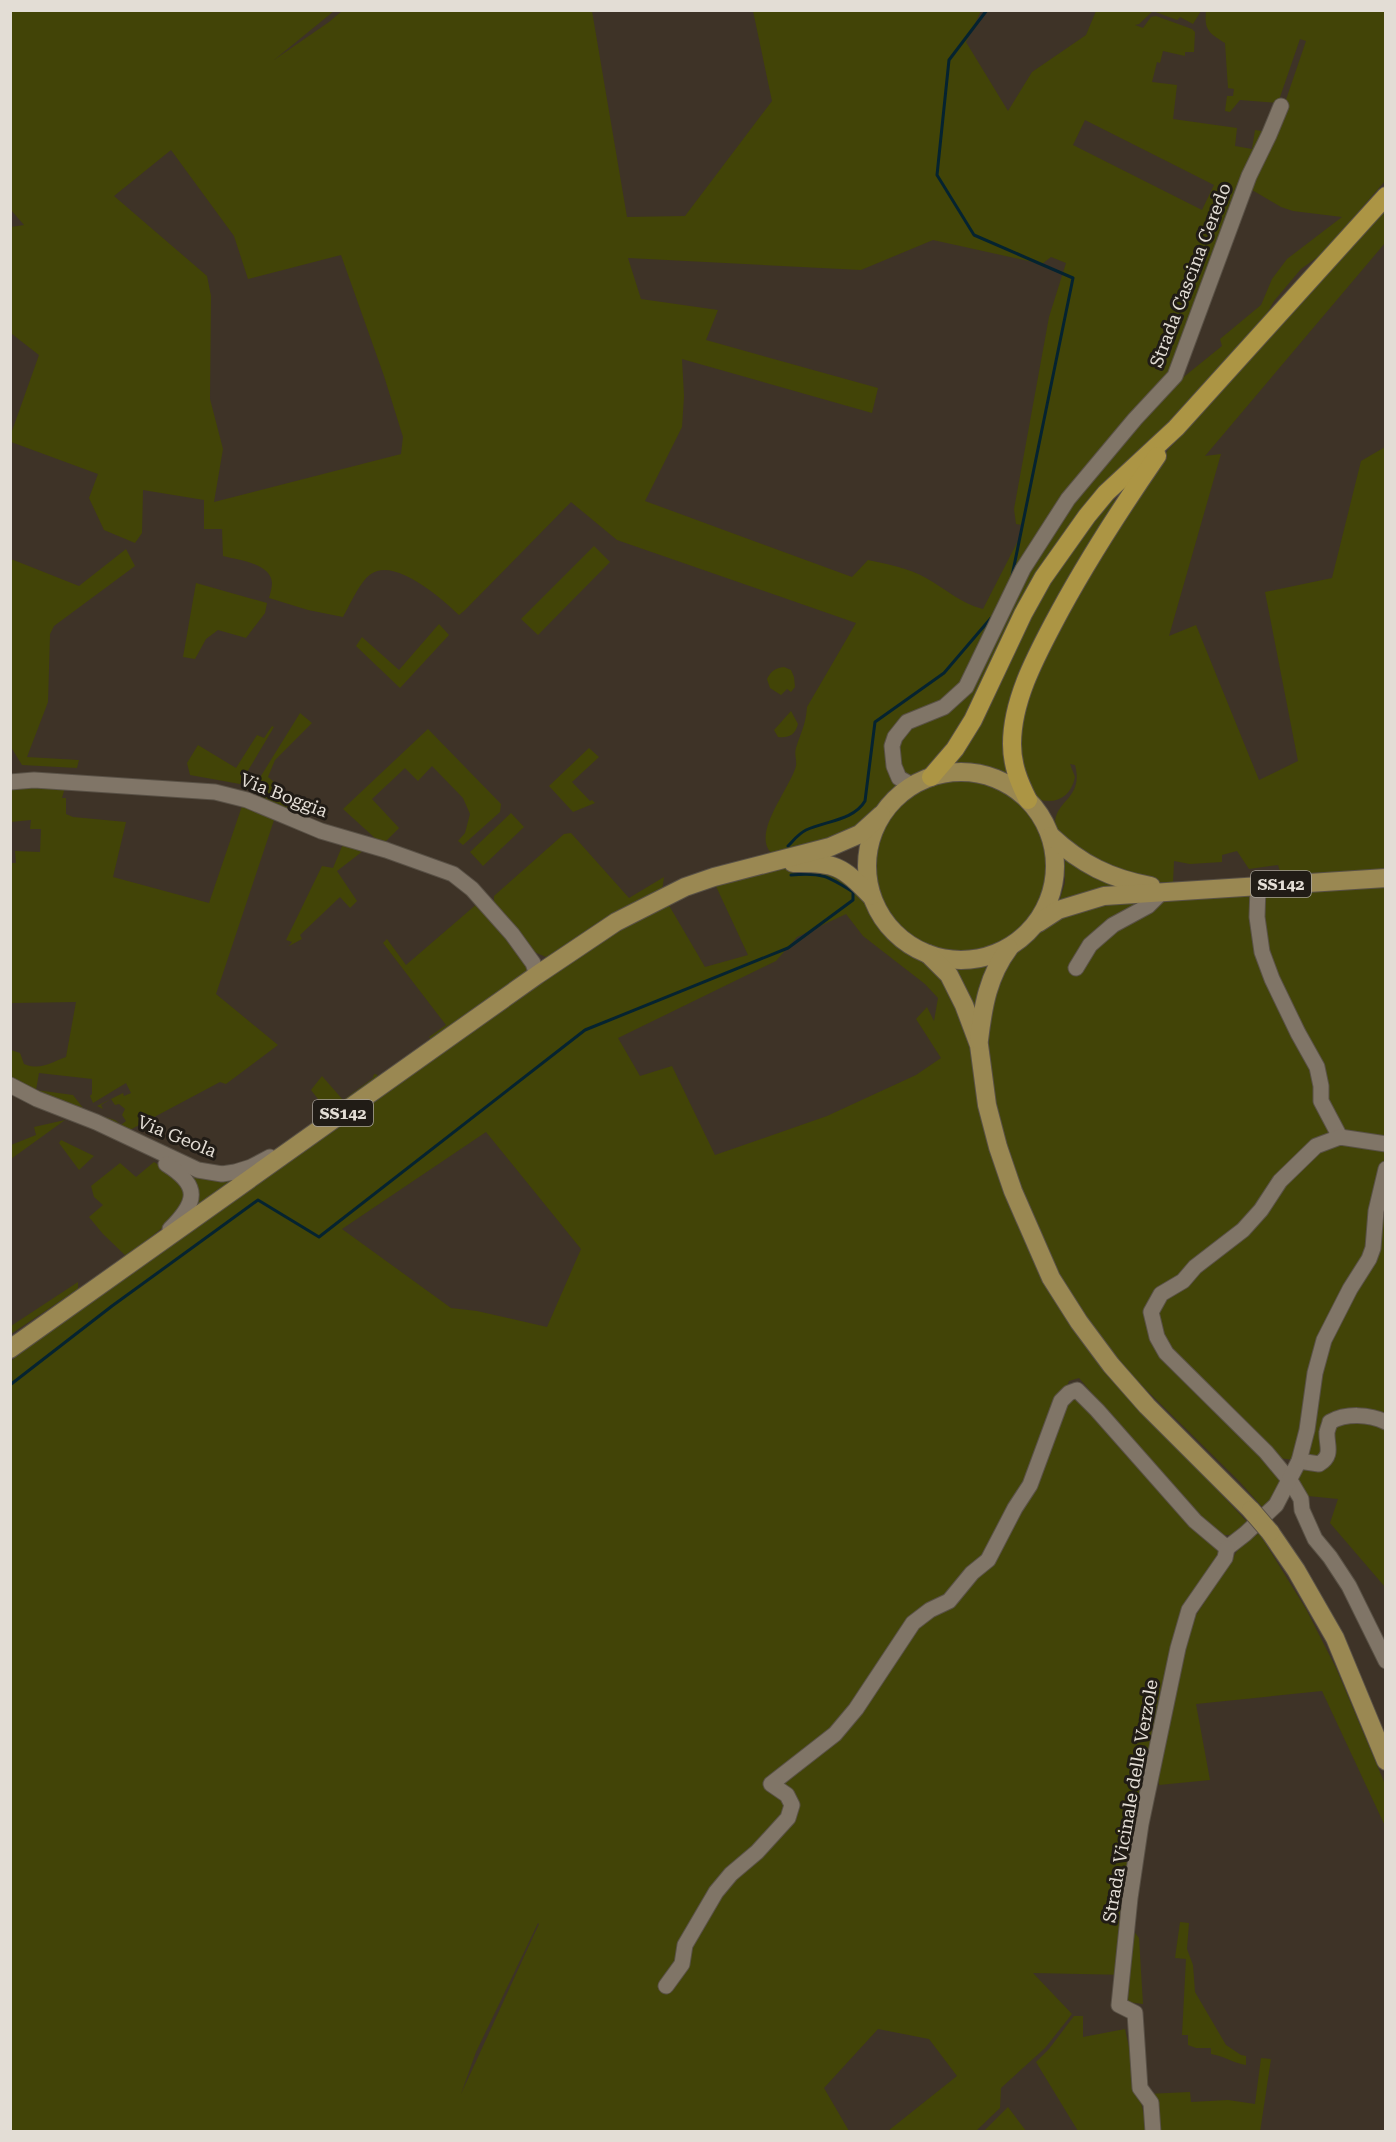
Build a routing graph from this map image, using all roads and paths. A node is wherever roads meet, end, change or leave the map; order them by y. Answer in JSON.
{"nodes":[{"id":1,"x":1281,"y":106,"type":"dead end"},
{"id":2,"x":1386,"y":196,"type":"edge"},
{"id":3,"x":1176,"y":428,"type":"junction"},
{"id":4,"x":931,"y":777,"type":"junction"},
{"id":5,"x":10,"y":782,"type":"edge"},
{"id":6,"x":912,"y":785,"type":"junction"},
{"id":7,"x":1028,"y":800,"type":"junction"},
{"id":8,"x":881,"y":815,"type":"junction"},
{"id":9,"x":1051,"y":836,"type":"junction"},
{"id":10,"x":749,"y":867,"type":"junction"},
{"id":11,"x":1386,"y":878,"type":"edge"},
{"id":12,"x":1258,"y":886,"type":"junction"},
{"id":13,"x":1169,"y":891,"type":"junction"},
{"id":14,"x":871,"y":896,"type":"junction"},
{"id":15,"x":1034,"y":926,"type":"junction"},
{"id":16,"x":512,"y":934,"type":"junction"},
{"id":17,"x":1009,"y":947,"type":"junction"},
{"id":18,"x":928,"y":954,"type":"junction"},
{"id":19,"x":555,"y":963,"type":"junction"},
{"id":20,"x":1076,"y":968,"type":"dead end"},
{"id":21,"x":537,"y":975,"type":"junction"},
{"id":22,"x":979,"y":1045,"type":"junction"},
{"id":23,"x":10,"y":1085,"type":"edge"},
{"id":24,"x":317,"y":1131,"type":"junction"},
{"id":25,"x":121,"y":1135,"type":"junction"},
{"id":26,"x":1340,"y":1137,"type":"junction"},
{"id":27,"x":1386,"y":1144,"type":"edge"},
{"id":28,"x":1386,"y":1169,"type":"edge"},
{"id":29,"x":148,"y":1251,"type":"junction"},
{"id":30,"x":10,"y":1349,"type":"edge"},
{"id":31,"x":1386,"y":1422,"type":"edge"},
{"id":32,"x":1299,"y":1461,"type":"junction"},
{"id":33,"x":1289,"y":1480,"type":"junction"},
{"id":34,"x":1227,"y":1548,"type":"junction"},
{"id":35,"x":1386,"y":1661,"type":"edge"},
{"id":36,"x":1386,"y":1761,"type":"edge"},
{"id":37,"x":666,"y":1986,"type":"dead end"},
{"id":38,"x":1153,"y":2132,"type":"edge"}],
"edges":[{"from":1,"to":6,"type":"street","name":"Strada Cascina Ceredo"},
{"from":2,"to":3,"type":"highway"},
{"from":3,"to":4,"type":"highway"},
{"from":3,"to":7,"type":"highway"},
{"from":4,"to":6,"type":"main road"},
{"from":4,"to":7,"type":"main road"},
{"from":5,"to":16,"type":"street","name":"Via Boggia"},
{"from":6,"to":8,"type":"main road"},
{"from":7,"to":9,"type":"main road"},
{"from":8,"to":10,"type":"main road","number":"SS142"},
{"from":8,"to":14,"type":"main road"},
{"from":9,"to":13,"type":"main road","number":"SS142"},
{"from":9,"to":15,"type":"main road"},
{"from":10,"to":14,"type":"main road","number":"SS142"},
{"from":10,"to":19,"type":"main road","number":"SS142"},
{"from":11,"to":12,"type":"main road","number":"SS142"},
{"from":12,"to":13,"type":"main road","number":"SS142"},
{"from":12,"to":26,"type":"street"},
{"from":13,"to":15,"type":"main road","number":"SS142"},
{"from":13,"to":20,"type":"street"},
{"from":14,"to":18,"type":"main road"},
{"from":15,"to":17,"type":"main road"},
{"from":16,"to":19,"type":"street","name":"Via Boggia"},
{"from":16,"to":21,"type":"street","name":"Via Boggia"},
{"from":17,"to":18,"type":"main road"},
{"from":17,"to":22,"type":"main road"},
{"from":18,"to":22,"type":"main road"},
{"from":19,"to":21,"type":"main road","number":"SS142"},
{"from":21,"to":24,"type":"main road","number":"SS142"},
{"from":22,"to":36,"type":"main road","bridge":true},
{"from":23,"to":25,"type":"street","name":"Via Geola"},
{"from":24,"to":25,"type":"street","name":"Via Geola"},
{"from":24,"to":29,"type":"main road","number":"SS142"},
{"from":25,"to":29,"type":"street","name":"Via Geola"},
{"from":26,"to":27,"type":"street"},
{"from":26,"to":33,"type":"street"},
{"from":28,"to":32,"type":"street"},
{"from":29,"to":30,"type":"main road","number":"SS142"},
{"from":31,"to":32,"type":"street"},
{"from":32,"to":33,"type":"street"},
{"from":33,"to":34,"type":"street"},
{"from":33,"to":35,"type":"street"},
{"from":34,"to":37,"type":"street"},
{"from":34,"to":38,"type":"street","name":"Strada Vicinale delle Verzole"}]}
